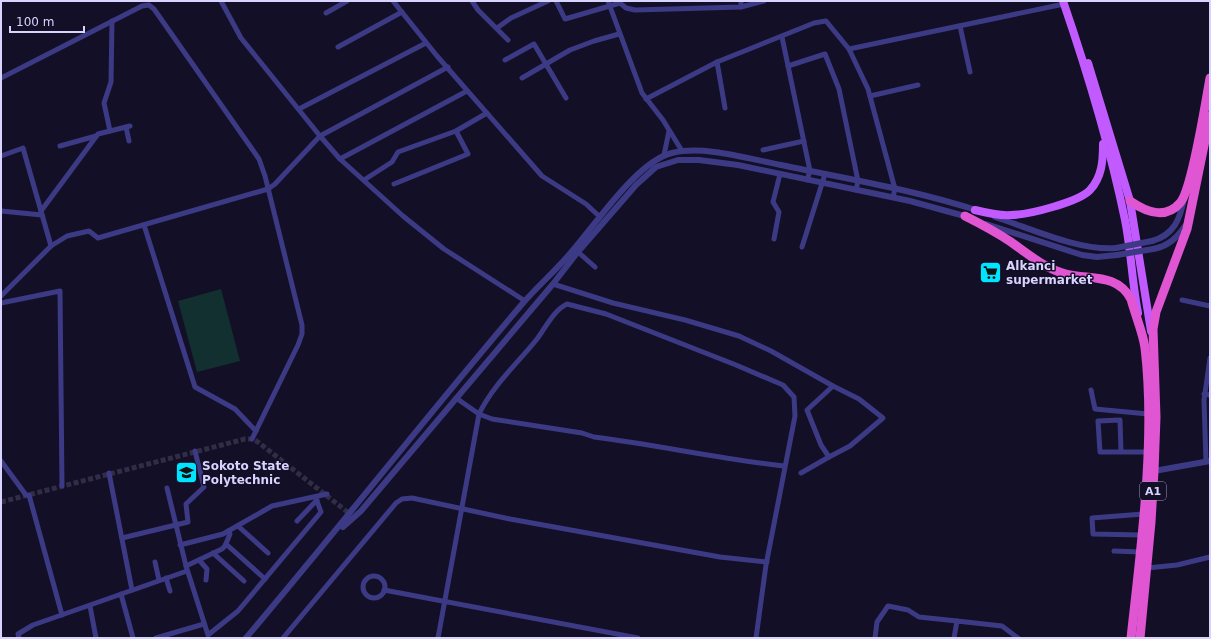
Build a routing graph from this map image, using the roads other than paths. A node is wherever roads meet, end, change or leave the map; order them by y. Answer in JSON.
{"nodes":[{"id":1,"x":221,"y":1,"type":"edge"},
{"id":2,"x":347,"y":1,"type":"edge"},
{"id":3,"x":393,"y":1,"type":"edge"},
{"id":4,"x":472,"y":1,"type":"edge"},
{"id":5,"x":548,"y":1,"type":"edge"},
{"id":6,"x":556,"y":1,"type":"edge"},
{"id":7,"x":741,"y":1,"type":"edge"},
{"id":8,"x":764,"y":1,"type":"edge"},
{"id":9,"x":1065,"y":2,"type":"edge"},
{"id":10,"x":608,"y":3,"type":"edge"},
{"id":11,"x":741,"y":7,"type":"junction"},
{"id":12,"x":402,"y":12,"type":"junction"},
{"id":13,"x":326,"y":13,"type":"dead end"},
{"id":14,"x":112,"y":21,"type":"junction"},
{"id":15,"x":960,"y":26,"type":"junction"},
{"id":16,"x":497,"y":28,"type":"junction"},
{"id":17,"x":619,"y":34,"type":"junction"},
{"id":18,"x":782,"y":37,"type":"junction"},
{"id":19,"x":508,"y":40,"type":"dead end"},
{"id":20,"x":426,"y":42,"type":"junction"},
{"id":21,"x":338,"y":47,"type":"dead end"},
{"id":22,"x":849,"y":49,"type":"junction"},
{"id":23,"x":505,"y":60,"type":"dead end"},
{"id":24,"x":717,"y":62,"type":"junction"},
{"id":25,"x":545,"y":65,"type":"junction"},
{"id":26,"x":788,"y":66,"type":"junction"},
{"id":27,"x":448,"y":68,"type":"junction"},
{"id":28,"x":970,"y":72,"type":"dead end"},
{"id":29,"x":1,"y":78,"type":"edge"},
{"id":30,"x":522,"y":78,"type":"dead end"},
{"id":31,"x":1210,"y":78,"type":"edge"},
{"id":32,"x":918,"y":85,"type":"dead end"},
{"id":33,"x":467,"y":91,"type":"junction"},
{"id":34,"x":870,"y":96,"type":"junction"},
{"id":35,"x":566,"y":98,"type":"dead end"},
{"id":36,"x":646,"y":99,"type":"junction"},
{"id":37,"x":725,"y":108,"type":"dead end"},
{"id":38,"x":299,"y":109,"type":"junction"},
{"id":39,"x":487,"y":113,"type":"junction"},
{"id":40,"x":1210,"y":116,"type":"edge"},
{"id":41,"x":1101,"y":123,"type":"junction"},
{"id":42,"x":456,"y":130,"type":"junction"},
{"id":43,"x":110,"y":131,"type":"junction"},
{"id":44,"x":669,"y":131,"type":"junction"},
{"id":45,"x":96,"y":136,"type":"junction"},
{"id":46,"x":320,"y":136,"type":"junction"},
{"id":47,"x":129,"y":141,"type":"dead end"},
{"id":48,"x":804,"y":141,"type":"junction"},
{"id":49,"x":1207,"y":145,"type":"edge"},
{"id":50,"x":60,"y":146,"type":"dead end"},
{"id":51,"x":763,"y":150,"type":"dead end"},
{"id":52,"x":682,"y":151,"type":"junction"},
{"id":53,"x":664,"y":155,"type":"junction"},
{"id":54,"x":1,"y":156,"type":"edge"},
{"id":55,"x":340,"y":159,"type":"junction"},
{"id":56,"x":810,"y":171,"type":"junction"},
{"id":57,"x":780,"y":174,"type":"junction"},
{"id":58,"x":825,"y":174,"type":"junction"},
{"id":59,"x":364,"y":180,"type":"junction"},
{"id":60,"x":807,"y":180,"type":"junction"},
{"id":61,"x":858,"y":181,"type":"junction"},
{"id":62,"x":823,"y":183,"type":"junction"},
{"id":63,"x":394,"y":184,"type":"dead end"},
{"id":64,"x":268,"y":189,"type":"junction"},
{"id":65,"x":896,"y":189,"type":"junction"},
{"id":66,"x":856,"y":190,"type":"junction"},
{"id":67,"x":1186,"y":193,"type":"junction"},
{"id":68,"x":893,"y":197,"type":"junction"},
{"id":69,"x":1130,"y":201,"type":"junction"},
{"id":70,"x":975,"y":210,"type":"junction"},
{"id":71,"x":1,"y":211,"type":"edge"},
{"id":72,"x":42,"y":213,"type":"junction"},
{"id":73,"x":1189,"y":215,"type":"junction"},
{"id":74,"x":965,"y":216,"type":"junction"},
{"id":75,"x":600,"y":217,"type":"junction"},
{"id":76,"x":144,"y":225,"type":"junction"},
{"id":77,"x":774,"y":239,"type":"dead end"},
{"id":78,"x":51,"y":246,"type":"junction"},
{"id":79,"x":802,"y":247,"type":"dead end"},
{"id":80,"x":578,"y":252,"type":"junction"},
{"id":81,"x":595,"y":267,"type":"dead end"},
{"id":82,"x":553,"y":284,"type":"junction"},
{"id":83,"x":1,"y":296,"type":"edge"},
{"id":84,"x":1182,"y":300,"type":"dead end"},
{"id":85,"x":525,"y":301,"type":"junction"},
{"id":86,"x":1,"y":303,"type":"edge"},
{"id":87,"x":1210,"y":306,"type":"edge"},
{"id":88,"x":1149,"y":345,"type":"junction"},
{"id":89,"x":1210,"y":358,"type":"edge"},
{"id":90,"x":1208,"y":379,"type":"edge"},
{"id":91,"x":833,"y":386,"type":"junction"},
{"id":92,"x":1091,"y":390,"type":"dead end"},
{"id":93,"x":1204,"y":394,"type":"junction"},
{"id":94,"x":1210,"y":395,"type":"edge"},
{"id":95,"x":456,"y":398,"type":"junction"},
{"id":96,"x":479,"y":414,"type":"junction"},
{"id":97,"x":1148,"y":414,"type":"junction"},
{"id":98,"x":256,"y":431,"type":"junction"},
{"id":99,"x":252,"y":439,"type":"dead end"},
{"id":100,"x":195,"y":451,"type":"dead end"},
{"id":101,"x":1121,"y":452,"type":"junction"},
{"id":102,"x":1147,"y":452,"type":"junction"},
{"id":103,"x":829,"y":457,"type":"junction"},
{"id":104,"x":1,"y":461,"type":"edge"},
{"id":105,"x":1208,"y":462,"type":"edge"},
{"id":106,"x":784,"y":466,"type":"junction"},
{"id":107,"x":1154,"y":471,"type":"junction"},
{"id":108,"x":800,"y":473,"type":"dead end"},
{"id":109,"x":109,"y":474,"type":"dead end"},
{"id":110,"x":62,"y":486,"type":"dead end"},
{"id":111,"x":167,"y":488,"type":"dead end"},
{"id":112,"x":327,"y":494,"type":"dead end"},
{"id":113,"x":317,"y":499,"type":"junction"},
{"id":114,"x":462,"y":508,"type":"junction"},
{"id":115,"x":1143,"y":514,"type":"junction"},
{"id":116,"x":298,"y":521,"type":"dead end"},
{"id":117,"x":175,"y":525,"type":"junction"},
{"id":118,"x":238,"y":526,"type":"junction"},
{"id":119,"x":228,"y":531,"type":"junction"},
{"id":120,"x":1141,"y":535,"type":"junction"},
{"id":121,"x":122,"y":538,"type":"junction"},
{"id":122,"x":226,"y":544,"type":"junction"},
{"id":123,"x":326,"y":544,"type":"junction"},
{"id":124,"x":180,"y":545,"type":"junction"},
{"id":125,"x":1114,"y":551,"type":"dead end"},
{"id":126,"x":1140,"y":552,"type":"junction"},
{"id":127,"x":213,"y":553,"type":"junction"},
{"id":128,"x":268,"y":553,"type":"dead end"},
{"id":129,"x":1210,"y":557,"type":"edge"},
{"id":130,"x":199,"y":560,"type":"junction"},
{"id":131,"x":155,"y":562,"type":"dead end"},
{"id":132,"x":767,"y":562,"type":"junction"},
{"id":133,"x":187,"y":568,"type":"junction"},
{"id":134,"x":1147,"y":568,"type":"junction"},
{"id":135,"x":166,"y":578,"type":"junction"},
{"id":136,"x":266,"y":579,"type":"junction"},
{"id":137,"x":159,"y":580,"type":"junction"},
{"id":138,"x":206,"y":580,"type":"dead end"},
{"id":139,"x":244,"y":581,"type":"dead end"},
{"id":140,"x":132,"y":590,"type":"junction"},
{"id":141,"x":384,"y":590,"type":"junction"},
{"id":142,"x":170,"y":591,"type":"dead end"},
{"id":143,"x":121,"y":594,"type":"junction"},
{"id":144,"x":445,"y":601,"type":"junction"},
{"id":145,"x":90,"y":606,"type":"junction"},
{"id":146,"x":62,"y":615,"type":"junction"},
{"id":147,"x":957,"y":621,"type":"junction"},
{"id":148,"x":204,"y":624,"type":"junction"},
{"id":149,"x":18,"y":638,"type":"edge"},
{"id":150,"x":96,"y":638,"type":"edge"},
{"id":151,"x":133,"y":638,"type":"edge"},
{"id":152,"x":156,"y":638,"type":"edge"},
{"id":153,"x":246,"y":638,"type":"edge"},
{"id":154,"x":283,"y":638,"type":"edge"},
{"id":155,"x":438,"y":638,"type":"edge"},
{"id":156,"x":638,"y":638,"type":"edge"},
{"id":157,"x":756,"y":638,"type":"edge"},
{"id":158,"x":875,"y":638,"type":"edge"},
{"id":159,"x":954,"y":638,"type":"edge"},
{"id":160,"x":1018,"y":638,"type":"edge"},
{"id":161,"x":1131,"y":638,"type":"edge"},
{"id":162,"x":1140,"y":638,"type":"edge"}],
"edges":[{"from":1,"to":38,"type":"street"},
{"from":2,"to":13,"type":"street"},
{"from":3,"to":12,"type":"street"},
{"from":4,"to":16,"type":"street"},
{"from":5,"to":16,"type":"street"},
{"from":6,"to":10,"type":"street"},
{"from":7,"to":11,"type":"street"},
{"from":8,"to":11,"type":"street"},
{"from":9,"to":15,"type":"street"},
{"from":9,"to":41,"type":"main road"},
{"from":9,"to":69,"type":"main road"},
{"from":10,"to":11,"type":"street"},
{"from":10,"to":17,"type":"street"},
{"from":12,"to":20,"type":"street"},
{"from":12,"to":21,"type":"street"},
{"from":14,"to":29,"type":"street"},
{"from":14,"to":43,"type":"street"},
{"from":14,"to":64,"type":"street"},
{"from":15,"to":22,"type":"street"},
{"from":15,"to":28,"type":"street"},
{"from":16,"to":19,"type":"street"},
{"from":17,"to":25,"type":"street"},
{"from":17,"to":36,"type":"street"},
{"from":18,"to":22,"type":"street"},
{"from":18,"to":24,"type":"street"},
{"from":18,"to":26,"type":"street"},
{"from":20,"to":27,"type":"street"},
{"from":20,"to":38,"type":"street"},
{"from":22,"to":34,"type":"street"},
{"from":23,"to":25,"type":"street"},
{"from":24,"to":36,"type":"street"},
{"from":24,"to":37,"type":"street"},
{"from":25,"to":30,"type":"street"},
{"from":25,"to":35,"type":"street"},
{"from":26,"to":48,"type":"street"},
{"from":26,"to":61,"type":"street"},
{"from":27,"to":33,"type":"street"},
{"from":27,"to":46,"type":"street"},
{"from":31,"to":67,"type":"highway"},
{"from":32,"to":34,"type":"street"},
{"from":33,"to":39,"type":"street"},
{"from":33,"to":55,"type":"street"},
{"from":34,"to":65,"type":"street"},
{"from":36,"to":44,"type":"street"},
{"from":38,"to":46,"type":"street"},
{"from":39,"to":42,"type":"street"},
{"from":39,"to":75,"type":"street"},
{"from":40,"to":49,"type":"highway","number":"A1"},
{"from":41,"to":70,"type":"main road"},
{"from":41,"to":88,"type":"main road"},
{"from":42,"to":59,"type":"street"},
{"from":42,"to":63,"type":"street"},
{"from":43,"to":45,"type":"street"},
{"from":43,"to":47,"type":"street"},
{"from":44,"to":52,"type":"street"},
{"from":44,"to":53,"type":"street"},
{"from":45,"to":50,"type":"street"},
{"from":45,"to":72,"type":"street"},
{"from":46,"to":55,"type":"street"},
{"from":46,"to":64,"type":"street"},
{"from":48,"to":51,"type":"street"},
{"from":48,"to":56,"type":"street"},
{"from":49,"to":73,"type":"highway","number":"A1"},
{"from":52,"to":53,"type":"street"},
{"from":52,"to":56,"type":"street"},
{"from":53,"to":75,"type":"street"},
{"from":54,"to":72,"type":"street"},
{"from":55,"to":59,"type":"street"},
{"from":56,"to":58,"type":"street"},
{"from":56,"to":60,"type":"street"},
{"from":57,"to":60,"type":"street"},
{"from":57,"to":77,"type":"street"},
{"from":57,"to":80,"type":"street"},
{"from":58,"to":61,"type":"street"},
{"from":58,"to":62,"type":"street"},
{"from":59,"to":85,"type":"street"},
{"from":60,"to":62,"type":"street"},
{"from":61,"to":65,"type":"street"},
{"from":61,"to":66,"type":"street"},
{"from":62,"to":66,"type":"street"},
{"from":62,"to":79,"type":"street"},
{"from":64,"to":76,"type":"street"},
{"from":64,"to":98,"type":"street"},
{"from":65,"to":68,"type":"street"},
{"from":65,"to":70,"type":"street"},
{"from":66,"to":68,"type":"street"},
{"from":67,"to":69,"type":"highway"},
{"from":67,"to":70,"type":"street","bridge":true},
{"from":68,"to":74,"type":"street"},
{"from":69,"to":88,"type":"main road"},
{"from":71,"to":72,"type":"street"},
{"from":72,"to":78,"type":"street"},
{"from":73,"to":74,"type":"street","bridge":true},
{"from":73,"to":88,"type":"highway","number":"A1"},
{"from":74,"to":88,"type":"highway"},
{"from":75,"to":85,"type":"street"},
{"from":76,"to":78,"type":"street"},
{"from":76,"to":98,"type":"street"},
{"from":78,"to":83,"type":"street"},
{"from":80,"to":81,"type":"street"},
{"from":80,"to":82,"type":"street"},
{"from":82,"to":91,"type":"street"},
{"from":82,"to":95,"type":"street"},
{"from":84,"to":87,"type":"street"},
{"from":85,"to":123,"type":"street"},
{"from":86,"to":110,"type":"street"},
{"from":88,"to":97,"type":"highway","number":"A1"},
{"from":88,"to":107,"type":"highway","number":"A1"},
{"from":89,"to":90,"type":"street"},
{"from":90,"to":93,"type":"street"},
{"from":91,"to":103,"type":"street"},
{"from":91,"to":103,"type":"street"},
{"from":92,"to":97,"type":"street"},
{"from":93,"to":94,"type":"street"},
{"from":93,"to":105,"type":"street"},
{"from":95,"to":96,"type":"street"},
{"from":95,"to":123,"type":"street"},
{"from":96,"to":106,"type":"street"},
{"from":96,"to":106,"type":"street"},
{"from":96,"to":114,"type":"street"},
{"from":97,"to":102,"type":"highway","number":"A1"},
{"from":98,"to":99,"type":"street"},
{"from":100,"to":117,"type":"street"},
{"from":101,"to":101,"type":"street"},
{"from":101,"to":102,"type":"street"},
{"from":102,"to":115,"type":"highway","number":"A1"},
{"from":103,"to":108,"type":"street"},
{"from":104,"to":146,"type":"street"},
{"from":105,"to":107,"type":"street"},
{"from":106,"to":132,"type":"street"},
{"from":107,"to":134,"type":"highway","number":"A1"},
{"from":109,"to":121,"type":"street"},
{"from":111,"to":117,"type":"street"},
{"from":112,"to":113,"type":"street"},
{"from":113,"to":116,"type":"street"},
{"from":113,"to":118,"type":"street"},
{"from":113,"to":136,"type":"street"},
{"from":114,"to":132,"type":"street"},
{"from":114,"to":144,"type":"street"},
{"from":114,"to":154,"type":"street"},
{"from":115,"to":120,"type":"highway","number":"A1"},
{"from":115,"to":120,"type":"street"},
{"from":117,"to":121,"type":"street"},
{"from":117,"to":124,"type":"street"},
{"from":118,"to":119,"type":"street"},
{"from":118,"to":128,"type":"street"},
{"from":119,"to":122,"type":"street"},
{"from":119,"to":124,"type":"street"},
{"from":120,"to":126,"type":"highway","number":"A1"},
{"from":121,"to":140,"type":"street"},
{"from":122,"to":127,"type":"street"},
{"from":122,"to":136,"type":"street"},
{"from":123,"to":153,"type":"street"},
{"from":124,"to":133,"type":"street"},
{"from":125,"to":126,"type":"street"},
{"from":126,"to":161,"type":"highway","number":"A1"},
{"from":127,"to":130,"type":"street"},
{"from":127,"to":139,"type":"street"},
{"from":129,"to":134,"type":"street"},
{"from":130,"to":133,"type":"street"},
{"from":130,"to":138,"type":"street"},
{"from":131,"to":137,"type":"street"},
{"from":132,"to":157,"type":"street"},
{"from":133,"to":135,"type":"street"},
{"from":133,"to":148,"type":"street"},
{"from":134,"to":162,"type":"highway","number":"A1"},
{"from":135,"to":137,"type":"street"},
{"from":135,"to":142,"type":"street"},
{"from":136,"to":148,"type":"street"},
{"from":137,"to":140,"type":"street"},
{"from":140,"to":143,"type":"street"},
{"from":141,"to":141,"type":"street"},
{"from":141,"to":144,"type":"street"},
{"from":143,"to":145,"type":"street"},
{"from":143,"to":151,"type":"street"},
{"from":144,"to":155,"type":"street"},
{"from":144,"to":156,"type":"street"},
{"from":145,"to":146,"type":"street"},
{"from":145,"to":150,"type":"street"},
{"from":146,"to":149,"type":"street"},
{"from":147,"to":158,"type":"street"},
{"from":147,"to":159,"type":"street"},
{"from":147,"to":160,"type":"street"},
{"from":148,"to":152,"type":"street"}]}
